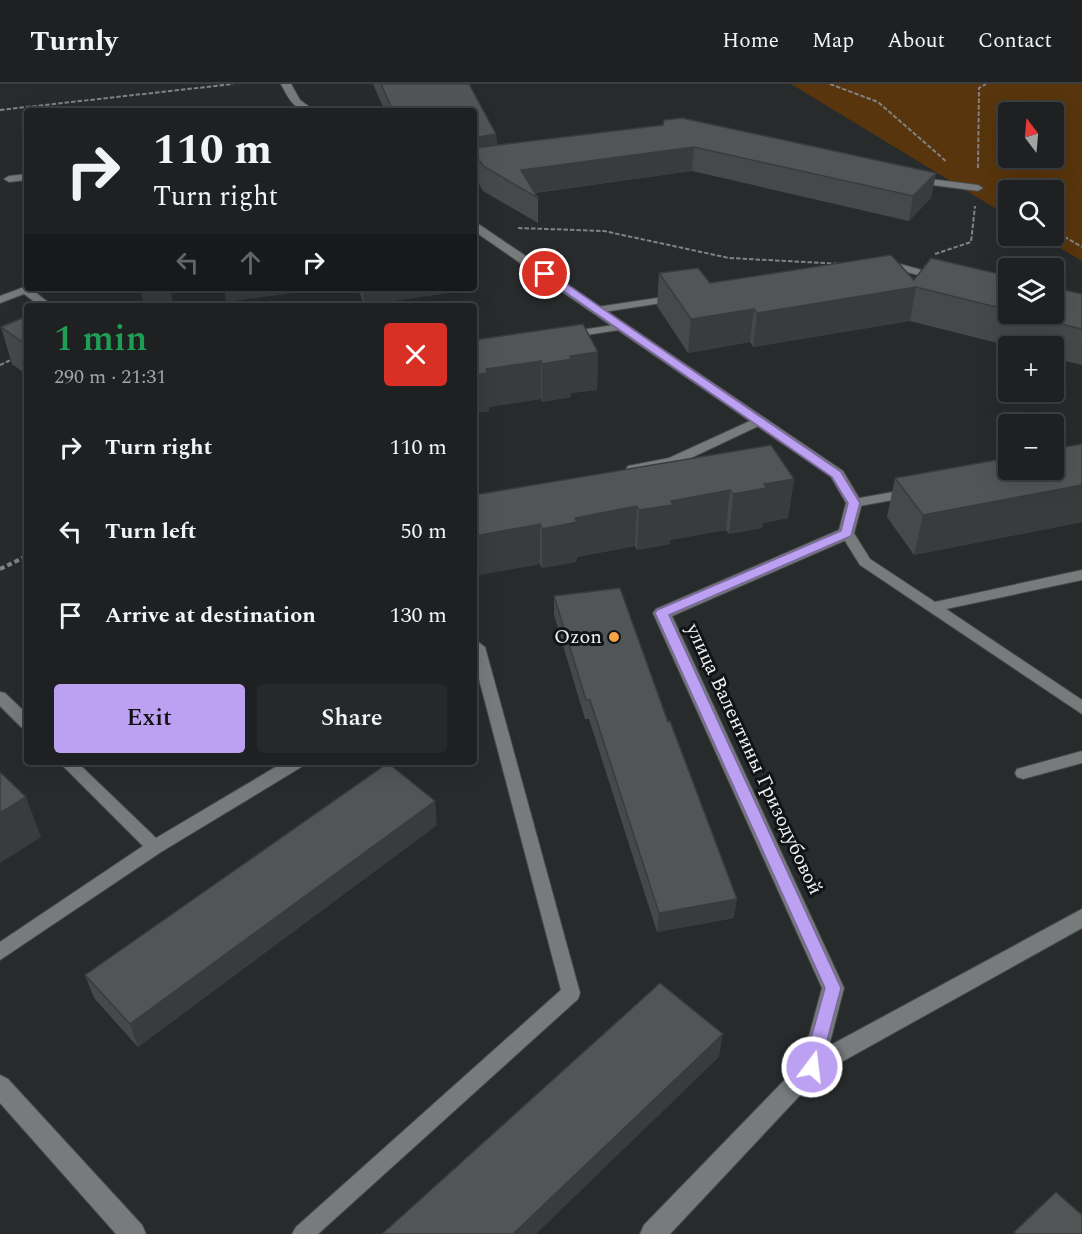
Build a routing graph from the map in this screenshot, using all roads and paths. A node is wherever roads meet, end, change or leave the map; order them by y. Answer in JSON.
{"nodes":[{"id":1,"x":233,"y":84,"type":"edge"},
{"id":2,"x":286,"y":84,"type":"edge"},
{"id":3,"x":830,"y":84,"type":"edge"},
{"id":4,"x":986,"y":84,"type":"edge"},
{"id":5,"x":305,"y":108,"type":"edge"},
{"id":6,"x":0,"y":110,"type":"edge"},
{"id":7,"x":24,"y":178,"type":"edge"},
{"id":8,"x":903,"y":178,"type":"edge"},
{"id":9,"x":9,"y":180,"type":"dead end"},
{"id":10,"x":978,"y":188,"type":"junction"},
{"id":11,"x":998,"y":199,"type":"edge"},
{"id":12,"x":477,"y":225,"type":"edge"},
{"id":13,"x":477,"y":226,"type":"edge"},
{"id":14,"x":1064,"y":237,"type":"edge"},
{"id":15,"x":1082,"y":247,"type":"edge"},
{"id":16,"x":848,"y":264,"type":"edge"},
{"id":17,"x":896,"y":266,"type":"junction"},
{"id":18,"x":873,"y":270,"type":"edge"},
{"id":19,"x":952,"y":281,"type":"edge"},
{"id":20,"x":24,"y":290,"type":"edge"},
{"id":21,"x":26,"y":291,"type":"edge"},
{"id":22,"x":689,"y":296,"type":"edge"},
{"id":23,"x":0,"y":300,"type":"edge"},
{"id":24,"x":43,"y":303,"type":"edge"},
{"id":25,"x":597,"y":310,"type":"junction"},
{"id":26,"x":621,"y":327,"type":"junction"},
{"id":27,"x":553,"y":338,"type":"edge"},
{"id":28,"x":18,"y":357,"type":"edge"},
{"id":29,"x":0,"y":365,"type":"edge"},
{"id":30,"x":761,"y":420,"type":"junction"},
{"id":31,"x":615,"y":472,"type":"edge"},
{"id":32,"x":922,"y":491,"type":"edge"},
{"id":33,"x":854,"y":503,"type":"junction"},
{"id":34,"x":847,"y":533,"type":"junction"},
{"id":35,"x":24,"y":557,"type":"edge"},
{"id":36,"x":0,"y":569,"type":"edge"},
{"id":37,"x":1082,"y":575,"type":"edge"},
{"id":38,"x":934,"y":607,"type":"junction"},
{"id":39,"x":478,"y":647,"type":"dead end"},
{"id":40,"x":0,"y":697,"type":"edge"},
{"id":41,"x":1082,"y":708,"type":"edge"},
{"id":42,"x":24,"y":720,"type":"edge"},
{"id":43,"x":1082,"y":757,"type":"edge"},
{"id":44,"x":70,"y":765,"type":"edge"},
{"id":45,"x":292,"y":765,"type":"edge"},
{"id":46,"x":1023,"y":773,"type":"dead end"},
{"id":47,"x":155,"y":848,"type":"junction"},
{"id":48,"x":1082,"y":918,"type":"edge"},
{"id":49,"x":0,"y":952,"type":"edge"},
{"id":50,"x":812,"y":1067,"type":"junction"},
{"id":51,"x":0,"y":1086,"type":"edge"},
{"id":52,"x":133,"y":1234,"type":"edge"},
{"id":53,"x":303,"y":1234,"type":"edge"},
{"id":54,"x":654,"y":1234,"type":"edge"}],
"edges":[{"from":1,"to":6,"type":"path"},
{"from":2,"to":5,"type":"street"},
{"from":3,"to":10,"type":"path"},
{"from":4,"to":10,"type":"path"},
{"from":7,"to":9,"type":"lane"},
{"from":8,"to":10,"type":"lane"},
{"from":10,"to":11,"type":"path"},
{"from":10,"to":17,"type":"path"},
{"from":12,"to":16,"type":"path"},
{"from":13,"to":25,"type":"street"},
{"from":14,"to":15,"type":"path"},
{"from":17,"to":18,"type":"lane"},
{"from":17,"to":19,"type":"lane"},
{"from":20,"to":23,"type":"lane"},
{"from":21,"to":24,"type":"lane"},
{"from":22,"to":25,"type":"lane"},
{"from":25,"to":26,"type":"street"},
{"from":26,"to":27,"type":"lane"},
{"from":26,"to":30,"type":"street"},
{"from":28,"to":29,"type":"path"},
{"from":30,"to":31,"type":"lane"},
{"from":30,"to":33,"type":"street"},
{"from":32,"to":33,"type":"lane"},
{"from":33,"to":34,"type":"street"},
{"from":34,"to":38,"type":"lane"},
{"from":34,"to":50,"type":"street","name":"улица Валентины Гризодубовой"},
{"from":35,"to":36,"type":"path"},
{"from":37,"to":38,"type":"lane"},
{"from":38,"to":41,"type":"lane"},
{"from":39,"to":53,"type":"lane"},
{"from":40,"to":42,"type":"lane"},
{"from":43,"to":46,"type":"lane"},
{"from":44,"to":47,"type":"lane"},
{"from":45,"to":47,"type":"lane"},
{"from":47,"to":49,"type":"lane"},
{"from":48,"to":50,"type":"street"},
{"from":50,"to":54,"type":"street","name":"улица Валентины Гризодубовой"},
{"from":51,"to":52,"type":"street"}]}
